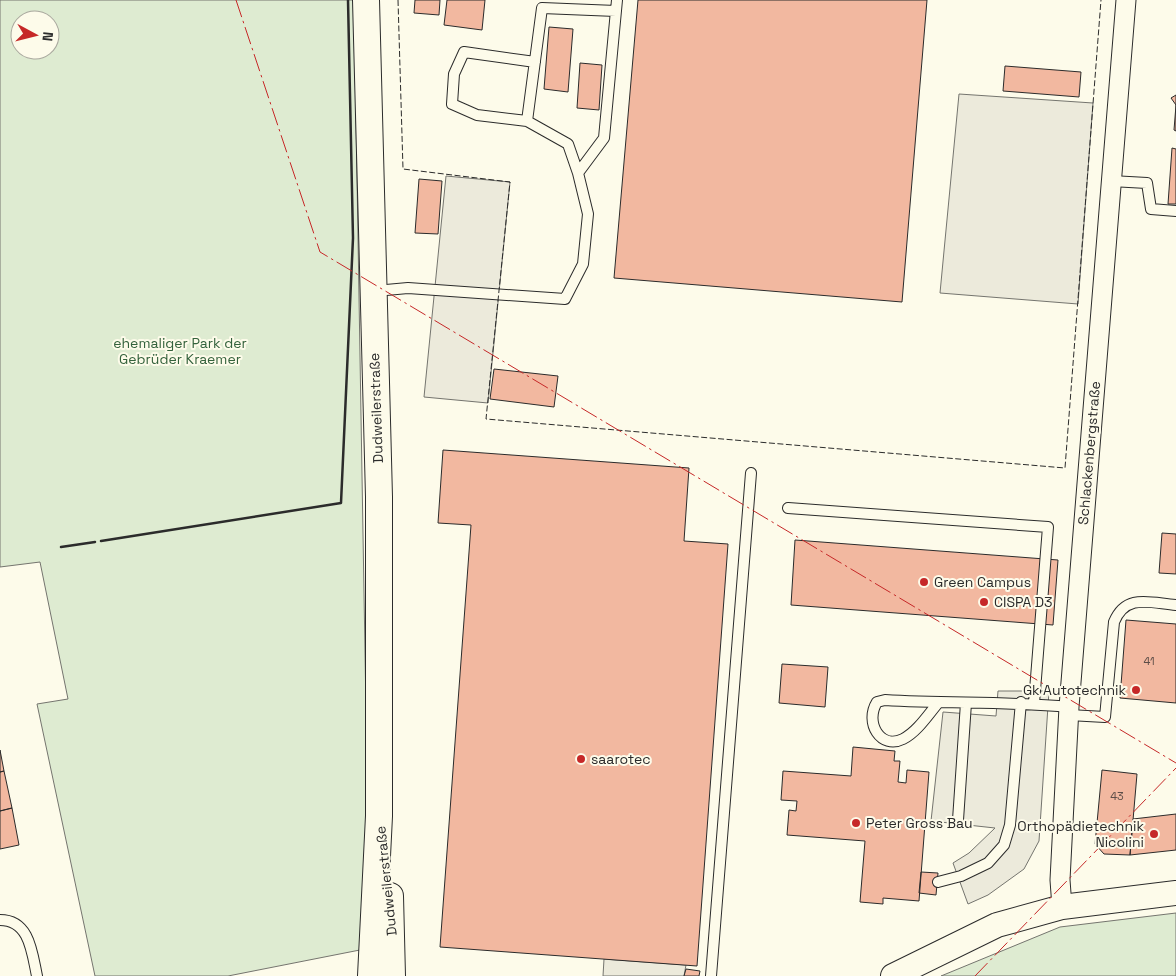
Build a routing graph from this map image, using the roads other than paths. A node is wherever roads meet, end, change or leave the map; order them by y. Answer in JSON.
{"nodes":[{"id":1,"x":366,"y":0,"type":"edge"},
{"id":2,"x":1126,"y":0,"type":"edge"},
{"id":3,"x":617,"y":5,"type":"edge"},
{"id":4,"x":535,"y":62,"type":"junction"},
{"id":5,"x":526,"y":121,"type":"junction"},
{"id":6,"x":578,"y":173,"type":"junction"},
{"id":7,"x":1111,"y":181,"type":"junction"},
{"id":8,"x":1176,"y":211,"type":"edge"},
{"id":9,"x":373,"y":292,"type":"junction"},
{"id":10,"x":751,"y":473,"type":"dead end"},
{"id":11,"x":788,"y":508,"type":"dead end"},
{"id":12,"x":1176,"y":605,"type":"edge"},
{"id":13,"x":1021,"y":702,"type":"junction"},
{"id":14,"x":938,"y":703,"type":"junction"},
{"id":15,"x":966,"y":703,"type":"junction"},
{"id":16,"x":1034,"y":703,"type":"junction"},
{"id":17,"x":1069,"y":711,"type":"junction"},
{"id":18,"x":379,"y":816,"type":"junction"},
{"id":19,"x":958,"y":820,"type":"dead end"},
{"id":20,"x":938,"y":882,"type":"dead end"},
{"id":21,"x":1176,"y":893,"type":"edge"},
{"id":22,"x":1062,"y":907,"type":"junction"},
{"id":23,"x":375,"y":911,"type":"junction"},
{"id":24,"x":0,"y":920,"type":"edge"},
{"id":25,"x":37,"y":976,"type":"edge"},
{"id":26,"x":371,"y":976,"type":"edge"},
{"id":27,"x":382,"y":976,"type":"edge"},
{"id":28,"x":392,"y":976,"type":"edge"},
{"id":29,"x":711,"y":976,"type":"edge"},
{"id":30,"x":893,"y":976,"type":"edge"}],
"edges":[{"from":1,"to":9,"type":"main road","name":"Dudweilerstraße"},
{"from":2,"to":7,"type":"street","name":"Schlackenbergstraße"},
{"from":3,"to":4,"type":"lane"},
{"from":3,"to":6,"type":"lane"},
{"from":4,"to":5,"type":"lane"},
{"from":4,"to":5,"type":"lane"},
{"from":5,"to":6,"type":"lane"},
{"from":6,"to":9,"type":"lane"},
{"from":7,"to":8,"type":"lane"},
{"from":7,"to":17,"type":"street","name":"Schlackenbergstraße"},
{"from":9,"to":18,"type":"main road","name":"Dudweilerstraße"},
{"from":10,"to":29,"type":"lane"},
{"from":11,"to":16,"type":"lane"},
{"from":12,"to":17,"type":"lane"},
{"from":13,"to":15,"type":"lane"},
{"from":13,"to":16,"type":"lane"},
{"from":13,"to":20,"type":"lane"},
{"from":14,"to":14,"type":"lane"},
{"from":14,"to":15,"type":"lane"},
{"from":15,"to":19,"type":"lane"},
{"from":16,"to":17,"type":"lane"},
{"from":17,"to":22,"type":"street","name":"Schlackenbergstraße"},
{"from":18,"to":23,"type":"main road","name":"Dudweilerstraße"},
{"from":18,"to":28,"type":"main road","name":"Dudweilerstraße"},
{"from":21,"to":22,"type":"street"},
{"from":22,"to":30,"type":"street"},
{"from":23,"to":26,"type":"main road","name":"Dudweilerstraße"},
{"from":23,"to":27,"type":"main road","name":"Dudweilerstraße"},
{"from":24,"to":25,"type":"lane"}]}
